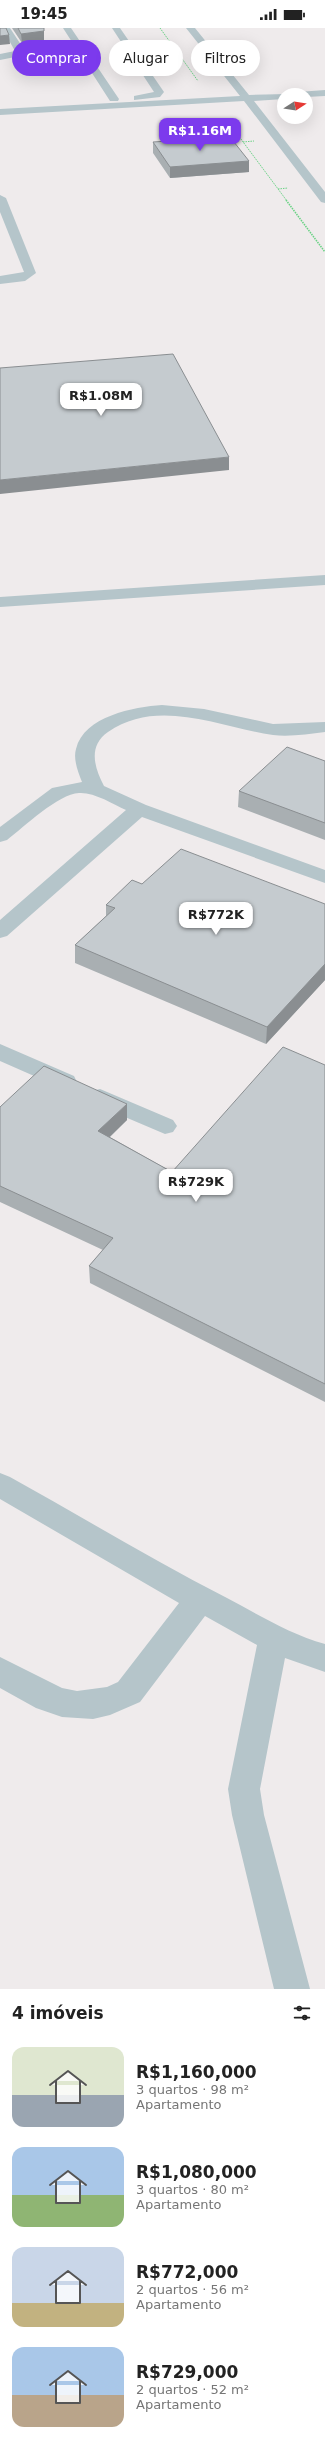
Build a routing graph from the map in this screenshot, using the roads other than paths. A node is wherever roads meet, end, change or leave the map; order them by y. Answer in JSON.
{"nodes":[{"id":1,"x":6,"y":28,"type":"edge"},
{"id":2,"x":67,"y":28,"type":"edge"},
{"id":3,"x":116,"y":28,"type":"edge"},
{"id":4,"x":190,"y":28,"type":"edge"},
{"id":5,"x":0,"y":57,"type":"edge"},
{"id":6,"x":313,"y":94,"type":"edge"},
{"id":7,"x":325,"y":94,"type":"edge"},
{"id":8,"x":277,"y":96,"type":"edge"},
{"id":9,"x":247,"y":98,"type":"junction"},
{"id":10,"x":114,"y":99,"type":"junction"},
{"id":11,"x":0,"y":106,"type":"edge"},
{"id":12,"x":0,"y":112,"type":"edge"},
{"id":13,"x":0,"y":198,"type":"edge"},
{"id":14,"x":325,"y":200,"type":"edge"},
{"id":15,"x":0,"y":280,"type":"edge"},
{"id":16,"x":325,"y":580,"type":"edge"},
{"id":17,"x":0,"y":602,"type":"edge"},
{"id":18,"x":325,"y":727,"type":"edge"},
{"id":19,"x":96,"y":790,"type":"junction"},
{"id":20,"x":139,"y":808,"type":"junction"},
{"id":21,"x":0,"y":836,"type":"edge"},
{"id":22,"x":325,"y":877,"type":"edge"},
{"id":23,"x":2,"y":926,"type":"edge"},
{"id":24,"x":0,"y":1052,"type":"edge"},
{"id":25,"x":165,"y":1126,"type":"dead end"},
{"id":26,"x":0,"y":1485,"type":"edge"},
{"id":27,"x":200,"y":1599,"type":"junction"},
{"id":28,"x":274,"y":1638,"type":"junction"},
{"id":29,"x":325,"y":1658,"type":"edge"},
{"id":30,"x":0,"y":1671,"type":"edge"},
{"id":31,"x":292,"y":1989,"type":"edge"}],
"edges":[{"from":1,"to":5,"type":"lane"},
{"from":2,"to":10,"type":"lane"},
{"from":3,"to":10,"type":"lane"},
{"from":4,"to":9,"type":"lane"},
{"from":6,"to":7,"type":"lane"},
{"from":8,"to":9,"type":"lane"},
{"from":9,"to":12,"type":"lane"},
{"from":9,"to":14,"type":"lane"},
{"from":10,"to":11,"type":"lane"},
{"from":13,"to":15,"type":"lane"},
{"from":16,"to":17,"type":"lane"},
{"from":18,"to":19,"type":"lane"},
{"from":19,"to":20,"type":"lane"},
{"from":19,"to":21,"type":"lane"},
{"from":20,"to":22,"type":"lane"},
{"from":20,"to":23,"type":"lane"},
{"from":24,"to":25,"type":"lane"},
{"from":26,"to":27,"type":"lane"},
{"from":27,"to":28,"type":"lane"},
{"from":27,"to":30,"type":"lane"},
{"from":28,"to":29,"type":"lane"},
{"from":28,"to":31,"type":"lane"}]}
